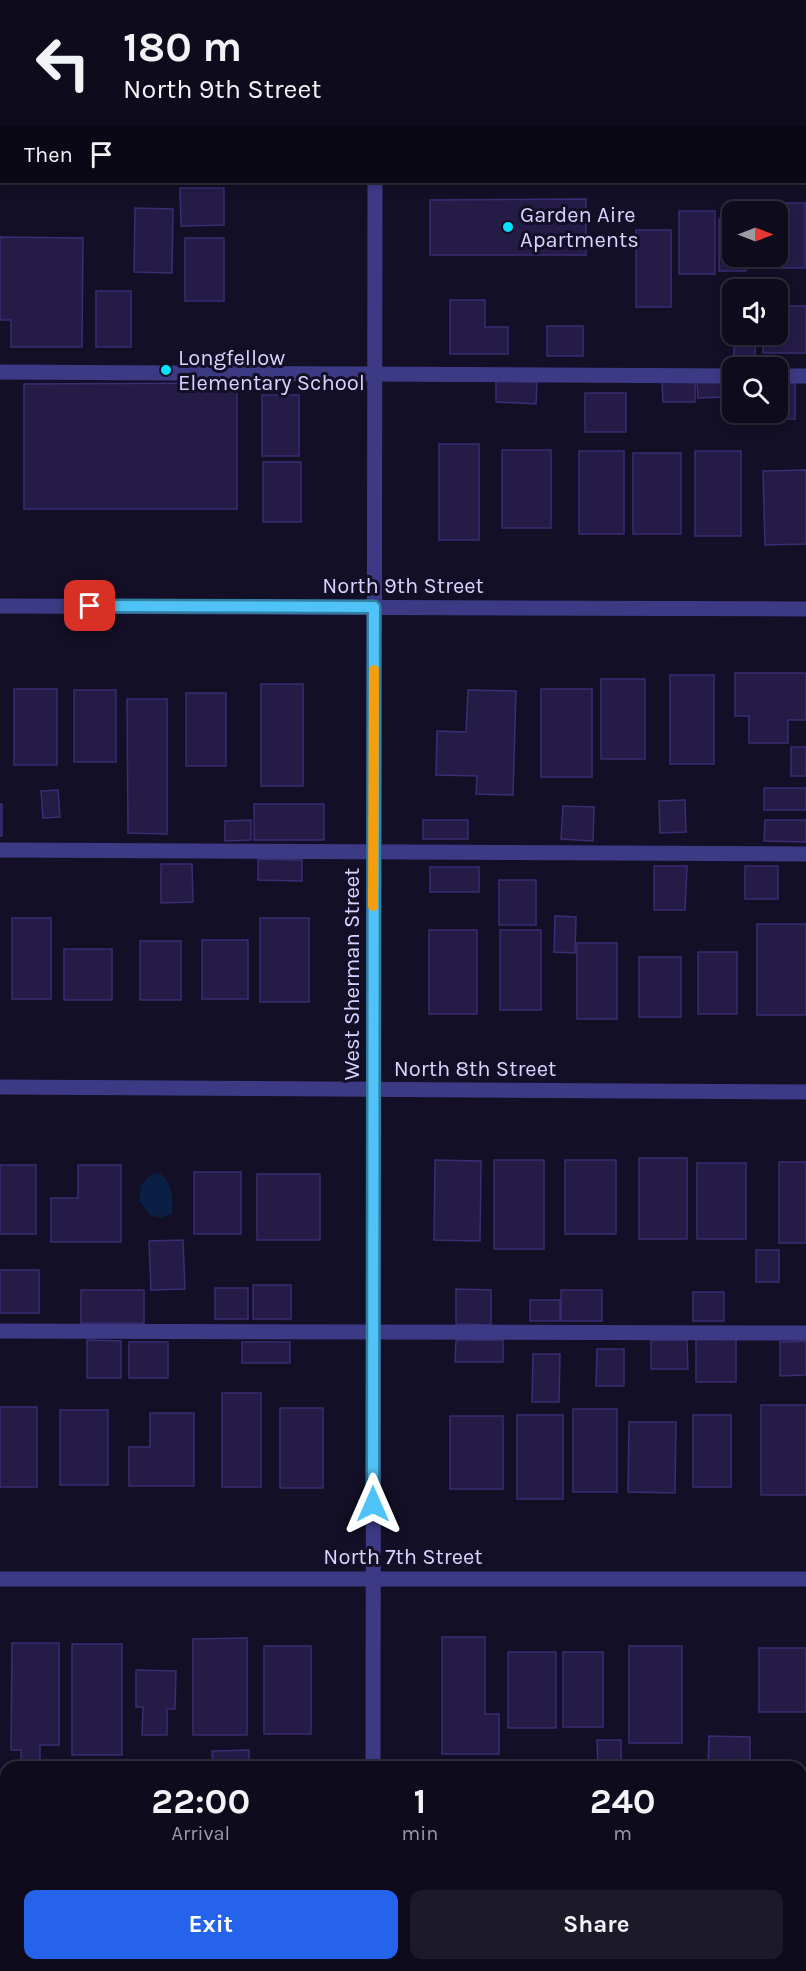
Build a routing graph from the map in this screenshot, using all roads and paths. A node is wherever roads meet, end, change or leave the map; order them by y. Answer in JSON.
{"nodes":[{"id":1,"x":375,"y":183,"type":"edge"},
{"id":2,"x":0,"y":372,"type":"edge"},
{"id":3,"x":375,"y":374,"type":"junction"},
{"id":4,"x":722,"y":376,"type":"edge"},
{"id":5,"x":788,"y":376,"type":"edge"},
{"id":6,"x":806,"y":376,"type":"edge"},
{"id":7,"x":0,"y":606,"type":"edge"},
{"id":8,"x":374,"y":607,"type":"junction"},
{"id":9,"x":806,"y":609,"type":"edge"},
{"id":10,"x":0,"y":850,"type":"edge"},
{"id":11,"x":374,"y":851,"type":"junction"},
{"id":12,"x":806,"y":854,"type":"edge"},
{"id":13,"x":0,"y":1087,"type":"edge"},
{"id":14,"x":373,"y":1090,"type":"junction"},
{"id":15,"x":806,"y":1092,"type":"edge"},
{"id":16,"x":0,"y":1331,"type":"edge"},
{"id":17,"x":373,"y":1332,"type":"junction"},
{"id":18,"x":806,"y":1333,"type":"edge"},
{"id":19,"x":0,"y":1579,"type":"edge"},
{"id":20,"x":373,"y":1579,"type":"junction"},
{"id":21,"x":806,"y":1579,"type":"edge"},
{"id":22,"x":373,"y":1761,"type":"edge"}],
"edges":[{"from":1,"to":3,"type":"street","name":"West Sherman Street"},
{"from":2,"to":3,"type":"street"},
{"from":3,"to":4,"type":"street"},
{"from":3,"to":8,"type":"street","name":"West Sherman Street"},
{"from":5,"to":6,"type":"street"},
{"from":7,"to":8,"type":"street","name":"North 9th Street"},
{"from":8,"to":9,"type":"street","name":"North 9th Street"},
{"from":8,"to":11,"type":"street","name":"West Sherman Street"},
{"from":10,"to":11,"type":"street"},
{"from":11,"to":12,"type":"street"},
{"from":11,"to":14,"type":"street","name":"West Sherman Street"},
{"from":13,"to":14,"type":"street","name":"North 8th Street"},
{"from":14,"to":15,"type":"street","name":"North 8th Street"},
{"from":14,"to":17,"type":"street","name":"West Sherman Street"},
{"from":16,"to":17,"type":"street"},
{"from":17,"to":18,"type":"street"},
{"from":17,"to":20,"type":"street","name":"West Sherman Street"},
{"from":19,"to":20,"type":"street","name":"North 7th Street"},
{"from":20,"to":21,"type":"street","name":"North 7th Street"},
{"from":20,"to":22,"type":"street","name":"West Sherman Street"}]}
